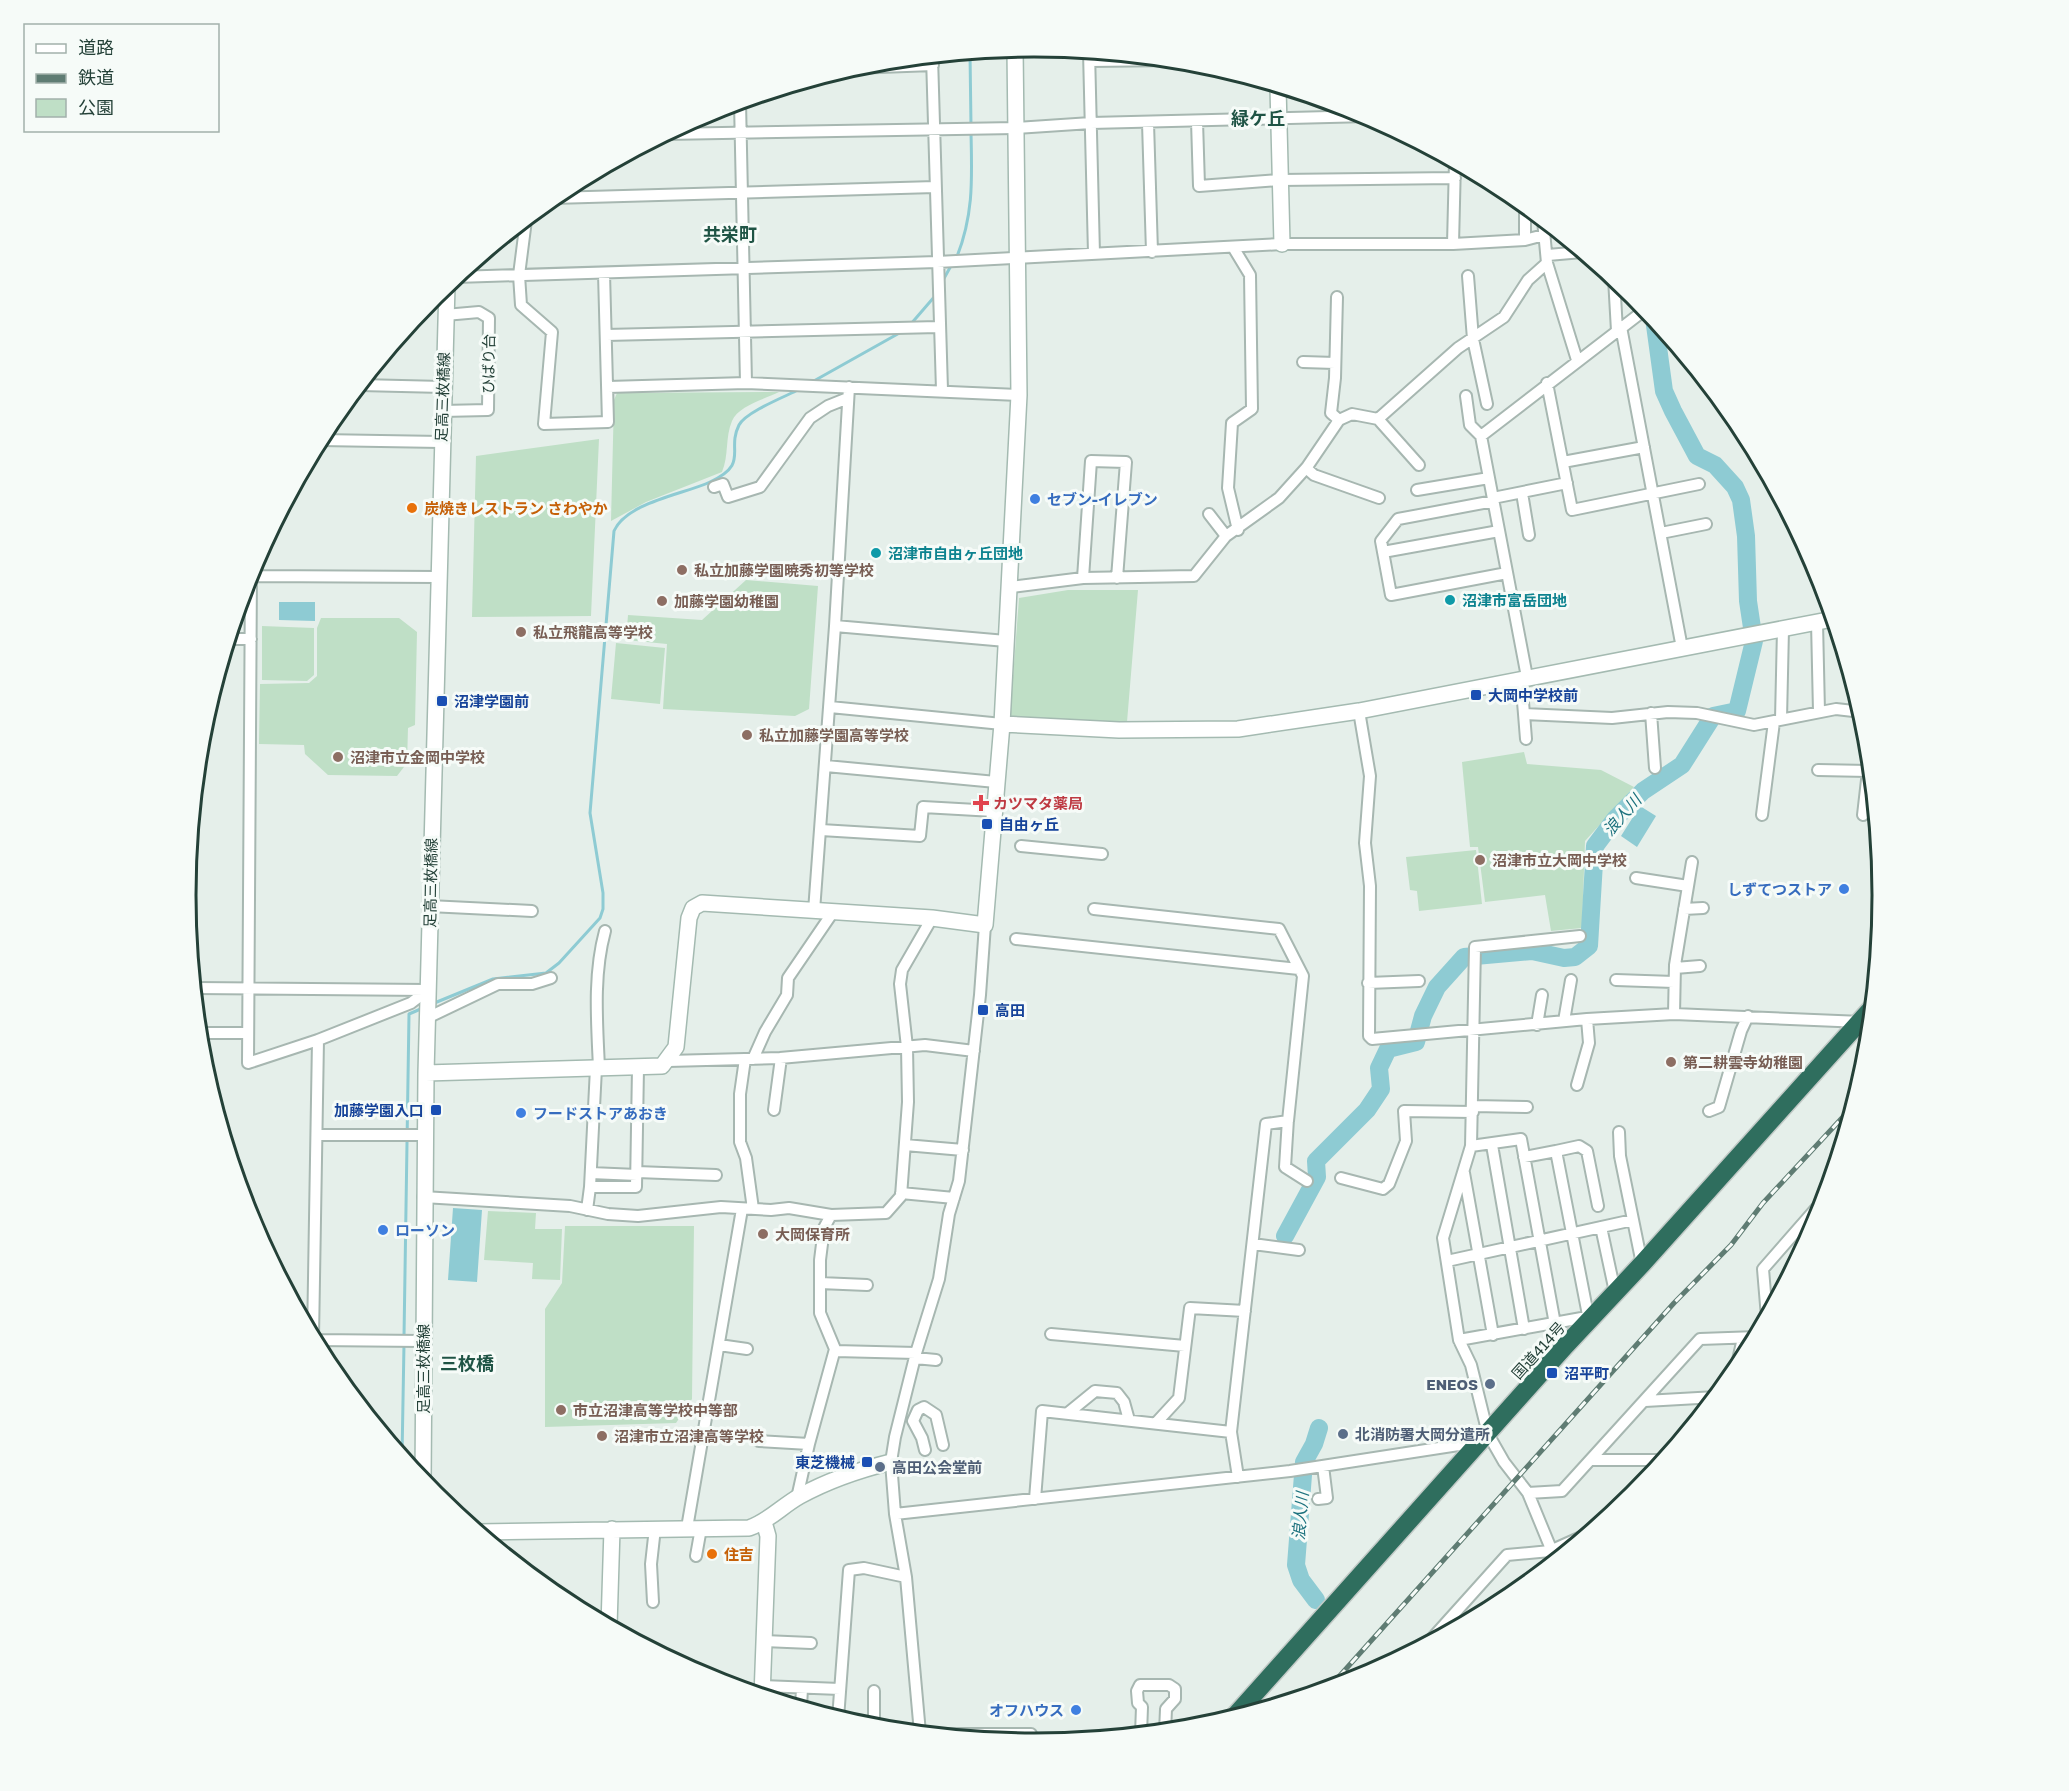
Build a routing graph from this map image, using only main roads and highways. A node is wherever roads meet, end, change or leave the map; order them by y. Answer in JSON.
{"nodes":[{"id":1,"x":1863,"y":1023,"type":"edge"},
{"id":2,"x":1243,"y":1707,"type":"edge"}],
"edges":[{"from":1,"to":2,"type":"highway","name":"国道414号"}]}
